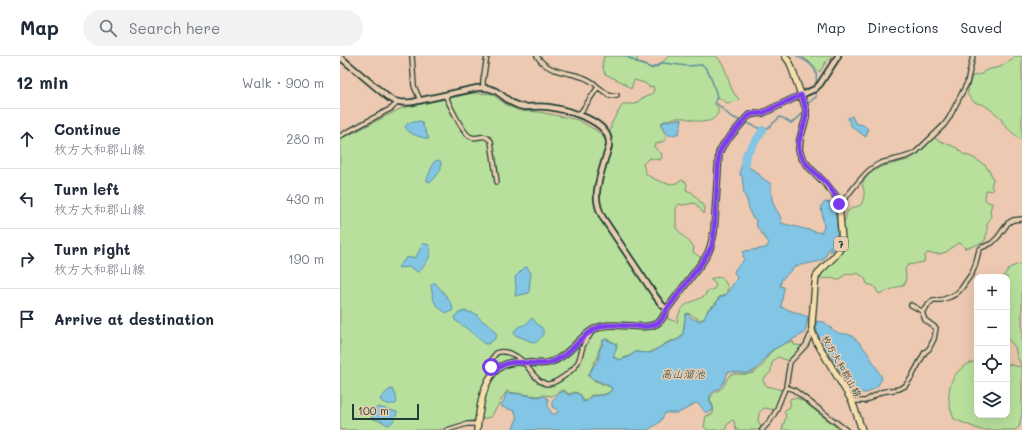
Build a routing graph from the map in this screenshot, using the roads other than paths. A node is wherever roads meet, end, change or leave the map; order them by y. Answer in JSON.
{"nodes":[{"id":1,"x":412,"y":56,"type":"edge"},
{"id":2,"x":487,"y":56,"type":"edge"},
{"id":3,"x":537,"y":56,"type":"edge"},
{"id":4,"x":785,"y":56,"type":"edge"},
{"id":5,"x":838,"y":56,"type":"edge"},
{"id":6,"x":973,"y":56,"type":"edge"},
{"id":7,"x":340,"y":57,"type":"edge"},
{"id":8,"x":483,"y":87,"type":"junction"},
{"id":9,"x":598,"y":87,"type":"junction"},
{"id":10,"x":445,"y":95,"type":"junction"},
{"id":11,"x":617,"y":95,"type":"dead end"},
{"id":12,"x":801,"y":95,"type":"junction"},
{"id":13,"x":420,"y":100,"type":"junction"},
{"id":14,"x":398,"y":102,"type":"junction"},
{"id":15,"x":579,"y":114,"type":"junction"},
{"id":16,"x":340,"y":136,"type":"edge"},
{"id":17,"x":497,"y":182,"type":"dead end"},
{"id":18,"x":839,"y":204,"type":"junction"},
{"id":19,"x":1022,"y":218,"type":"edge"},
{"id":20,"x":912,"y":305,"type":"dead end"},
{"id":21,"x":667,"y":309,"type":"junction"},
{"id":22,"x":922,"y":312,"type":"junction"},
{"id":23,"x":592,"y":330,"type":"junction"},
{"id":24,"x":813,"y":334,"type":"junction"},
{"id":25,"x":523,"y":362,"type":"junction"},
{"id":26,"x":494,"y":372,"type":"junction"},
{"id":27,"x":786,"y":388,"type":"junction"},
{"id":28,"x":852,"y":401,"type":"junction"},
{"id":29,"x":478,"y":424,"type":"junction"},
{"id":30,"x":447,"y":430,"type":"edge"},
{"id":31,"x":477,"y":430,"type":"edge"},
{"id":32,"x":762,"y":430,"type":"edge"},
{"id":33,"x":846,"y":430,"type":"edge"},
{"id":34,"x":862,"y":430,"type":"edge"}],
"edges":[{"from":1,"to":13,"type":"street"},
{"from":2,"to":8,"type":"street"},
{"from":3,"to":9,"type":"street"},
{"from":4,"to":12,"type":"main road","name":"枚方大和郡山線","number":"7"},
{"from":5,"to":12,"type":"street"},
{"from":6,"to":18,"type":"street"},
{"from":7,"to":14,"type":"street"},
{"from":8,"to":10,"type":"street"},
{"from":8,"to":15,"type":"street"},
{"from":9,"to":11,"type":"street"},
{"from":9,"to":15,"type":"street"},
{"from":10,"to":13,"type":"street"},
{"from":10,"to":17,"type":"street"},
{"from":12,"to":18,"type":"main road","name":"枚方大和郡山線","number":"7"},
{"from":12,"to":21,"type":"main road"},
{"from":13,"to":14,"type":"street"},
{"from":14,"to":16,"type":"street"},
{"from":15,"to":21,"type":"street"},
{"from":18,"to":24,"type":"main road","name":"枚方大和郡山線","number":"7"},
{"from":19,"to":22,"type":"street"},
{"from":20,"to":22,"type":"street"},
{"from":21,"to":23,"type":"main road"},
{"from":22,"to":28,"type":"street"},
{"from":23,"to":25,"type":"main road"},
{"from":23,"to":25,"type":"street"},
{"from":24,"to":27,"type":"street"},
{"from":24,"to":28,"type":"main road","name":"枚方大和郡山線","number":"7"},
{"from":25,"to":26,"type":"main road"},
{"from":25,"to":26,"type":"street"},
{"from":26,"to":29,"type":"main road"},
{"from":27,"to":32,"type":"street"},
{"from":27,"to":33,"type":"street"},
{"from":28,"to":34,"type":"main road","name":"枚方大和郡山線","number":"7"},
{"from":29,"to":30,"type":"street"},
{"from":29,"to":31,"type":"main road"}]}
